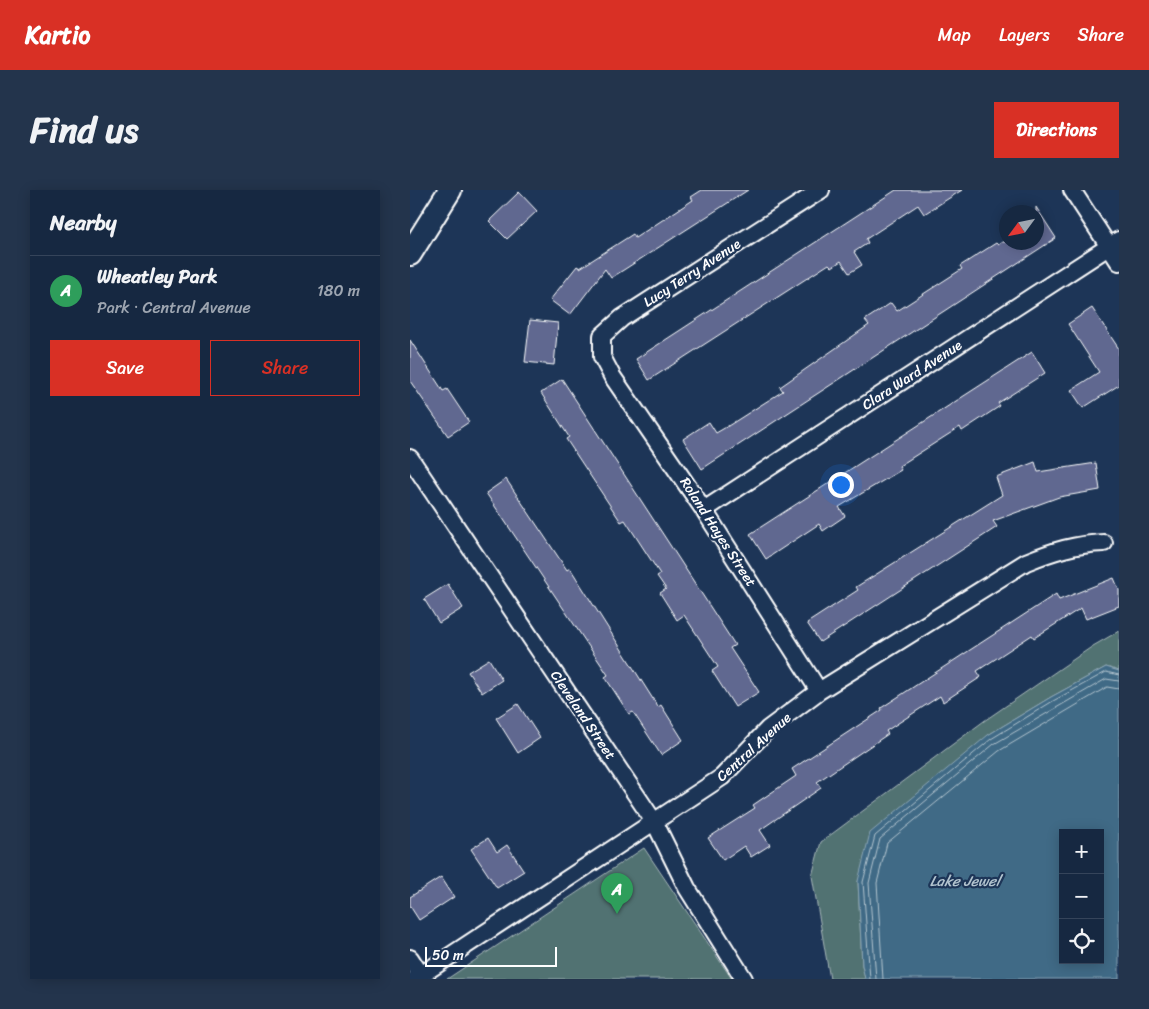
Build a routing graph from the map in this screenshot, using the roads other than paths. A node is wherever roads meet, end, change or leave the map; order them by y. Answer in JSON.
{"nodes":[{"id":1,"x":450,"y":190,"type":"edge"},
{"id":2,"x":821,"y":190,"type":"edge"},
{"id":3,"x":1072,"y":190,"type":"edge"},
{"id":4,"x":1114,"y":244,"type":"edge"},
{"id":5,"x":410,"y":254,"type":"edge"},
{"id":6,"x":1119,"y":262,"type":"edge"},
{"id":7,"x":612,"y":376,"type":"joint"},
{"id":8,"x":410,"y":458,"type":"edge"},
{"id":9,"x":704,"y":510,"type":"junction"},
{"id":10,"x":1104,"y":543,"type":"dead end"},
{"id":11,"x":819,"y":691,"type":"junction"},
{"id":12,"x":655,"y":823,"type":"junction"},
{"id":13,"x":410,"y":958,"type":"edge"},
{"id":14,"x":418,"y":977,"type":"edge"},
{"id":15,"x":744,"y":979,"type":"edge"}],
"edges":[{"from":1,"to":5,"type":"main road"},
{"from":2,"to":7,"type":"street","name":"Lucy Terry Avenue"},
{"from":3,"to":4,"type":"street"},
{"from":4,"to":6,"type":"street"},
{"from":4,"to":9,"type":"street","name":"Clara Ward Avenue"},
{"from":7,"to":9,"type":"street","name":"Roland Hayes Street"},
{"from":8,"to":12,"type":"street","name":"Cleveland Street"},
{"from":9,"to":11,"type":"street","name":"Roland Hayes Street"},
{"from":10,"to":11,"type":"street","name":"Central Avenue"},
{"from":11,"to":12,"type":"street","name":"Central Avenue"},
{"from":12,"to":14,"type":"street","name":"Central Avenue"},
{"from":12,"to":15,"type":"street","name":"Cleveland Street"},
{"from":13,"to":14,"type":"street"}]}
